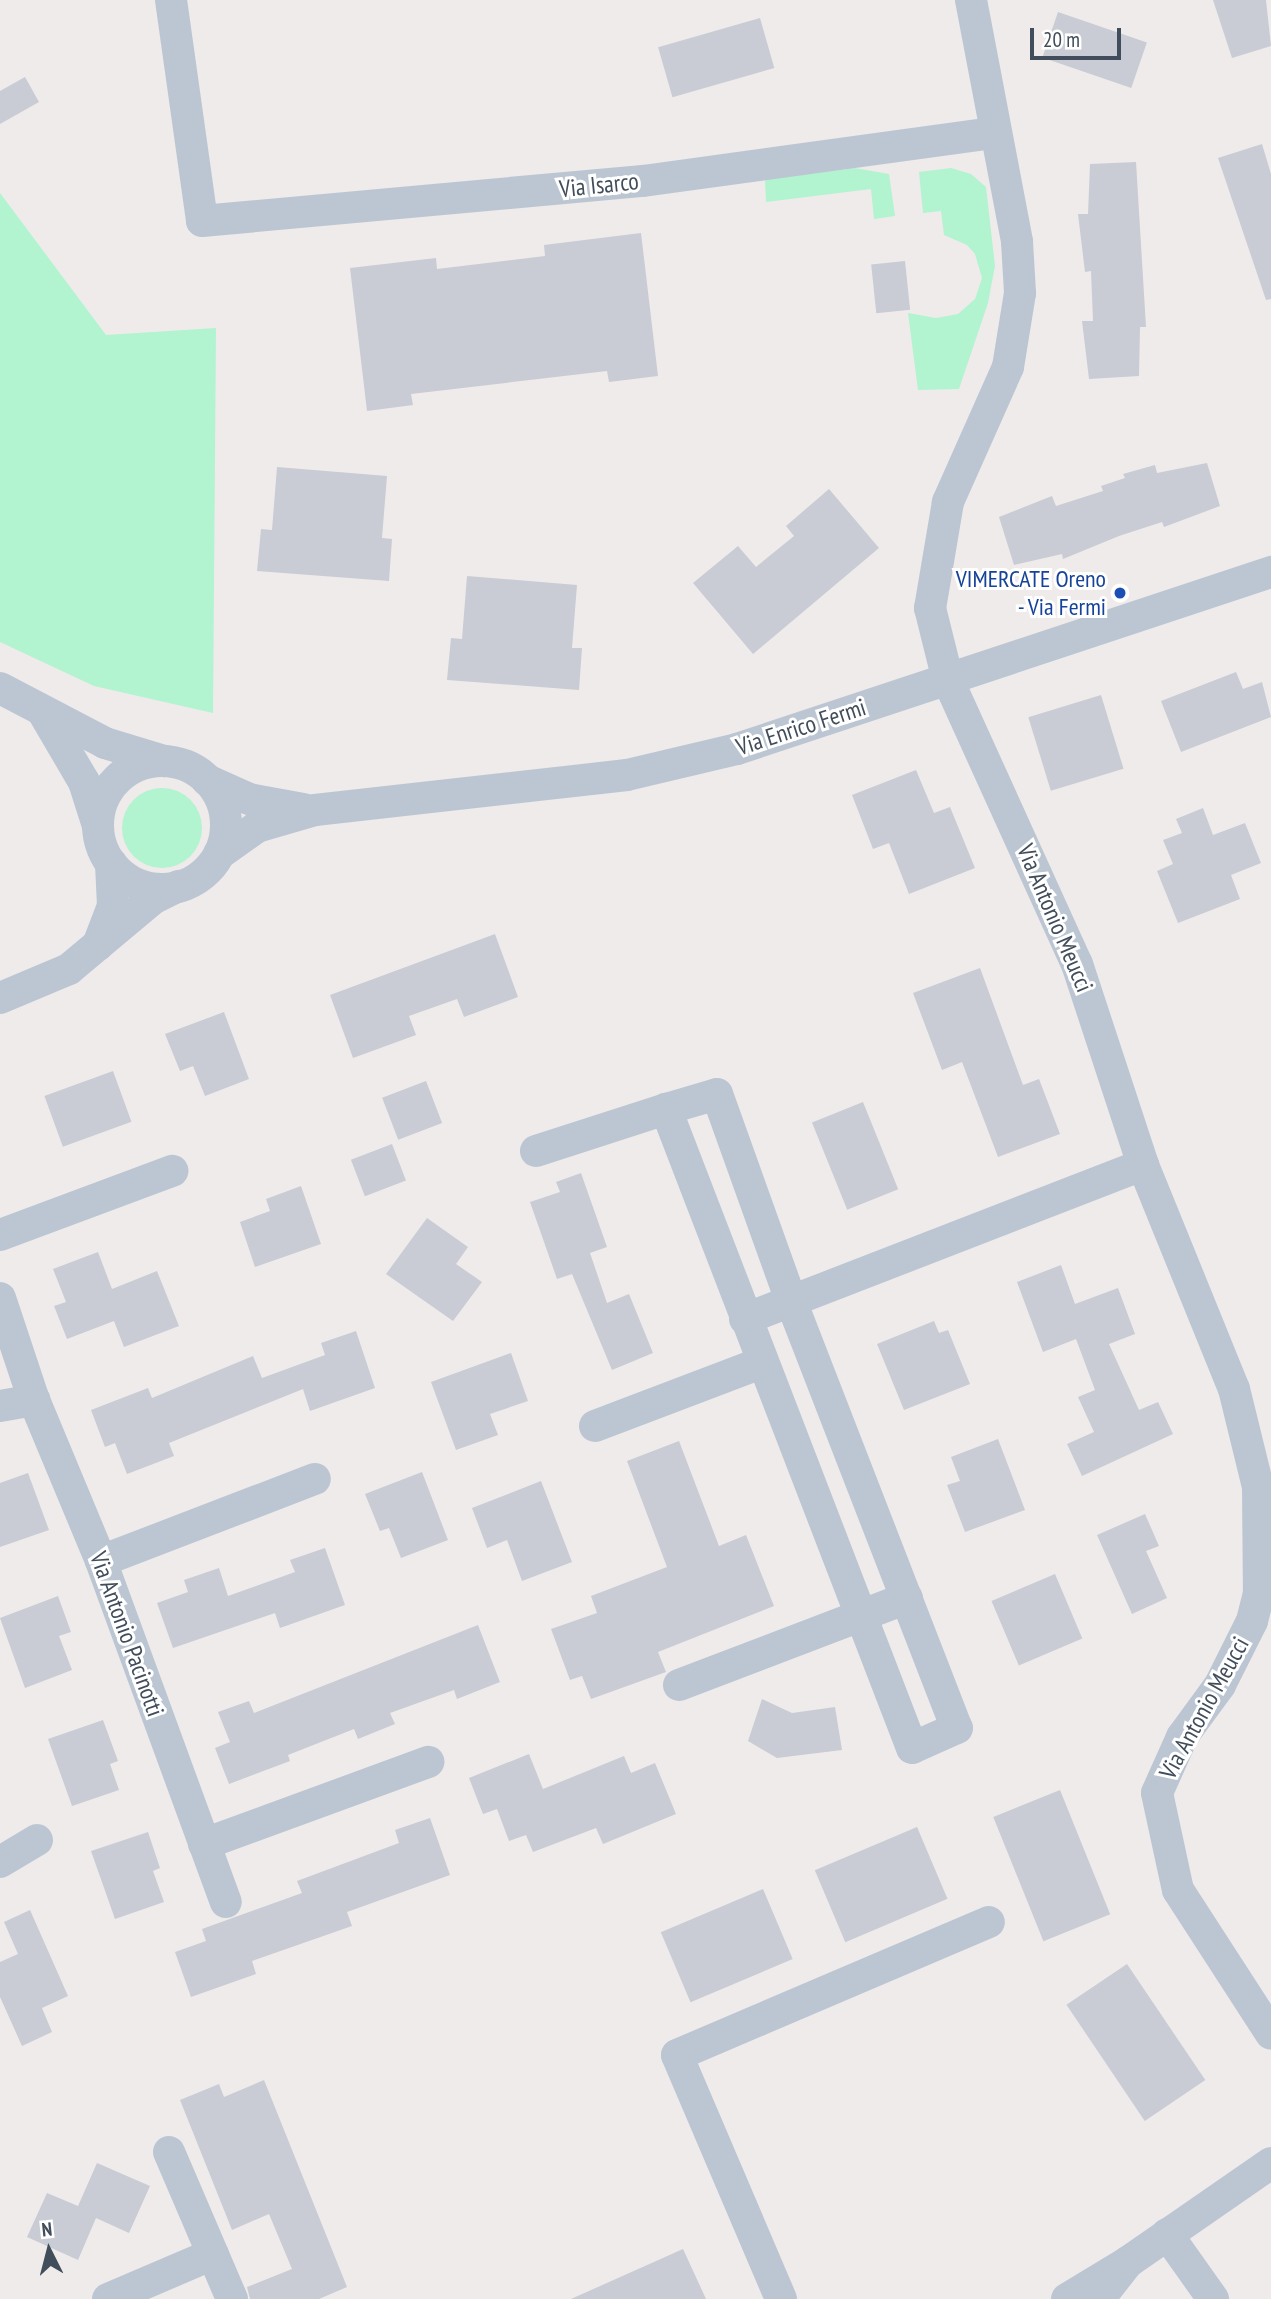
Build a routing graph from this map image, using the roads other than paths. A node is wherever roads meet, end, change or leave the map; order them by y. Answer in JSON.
{"nodes":[{"id":1,"x":171,"y":0,"type":"edge"},
{"id":2,"x":971,"y":0,"type":"edge"},
{"id":3,"x":994,"y":133,"type":"junction"},
{"id":4,"x":1271,"y":572,"type":"edge"},
{"id":5,"x":948,"y":680,"type":"junction"},
{"id":6,"x":0,"y":688,"type":"edge"},
{"id":7,"x":43,"y":712,"type":"junction"},
{"id":8,"x":166,"y":761,"type":"junction"},
{"id":9,"x":207,"y":780,"type":"junction"},
{"id":10,"x":315,"y":810,"type":"junction"},
{"id":11,"x":98,"y":826,"type":"junction"},
{"id":12,"x":219,"y":854,"type":"junction"},
{"id":13,"x":111,"y":863,"type":"junction"},
{"id":14,"x":181,"y":886,"type":"junction"},
{"id":15,"x":96,"y":950,"type":"junction"},
{"id":16,"x":0,"y":999,"type":"edge"},
{"id":17,"x":666,"y":1109,"type":"junction"},
{"id":18,"x":536,"y":1152,"type":"dead end"},
{"id":19,"x":1143,"y":1165,"type":"junction"},
{"id":20,"x":172,"y":1171,"type":"dead end"},
{"id":21,"x":0,"y":1235,"type":"edge"},
{"id":22,"x":0,"y":1298,"type":"edge"},
{"id":23,"x":791,"y":1301,"type":"junction"},
{"id":24,"x":745,"y":1319,"type":"junction"},
{"id":25,"x":761,"y":1363,"type":"junction"},
{"id":26,"x":34,"y":1400,"type":"junction"},
{"id":27,"x":0,"y":1406,"type":"edge"},
{"id":28,"x":596,"y":1426,"type":"dead end"},
{"id":29,"x":315,"y":1479,"type":"dead end"},
{"id":30,"x":101,"y":1560,"type":"junction"},
{"id":31,"x":907,"y":1598,"type":"junction"},
{"id":32,"x":859,"y":1617,"type":"junction"},
{"id":33,"x":679,"y":1685,"type":"dead end"},
{"id":34,"x":428,"y":1762,"type":"dead end"},
{"id":35,"x":37,"y":1840,"type":"dead end"},
{"id":36,"x":204,"y":1844,"type":"junction"},
{"id":37,"x":0,"y":1862,"type":"edge"},
{"id":38,"x":226,"y":1902,"type":"dead end"},
{"id":39,"x":989,"y":1922,"type":"dead end"},
{"id":40,"x":1271,"y":2034,"type":"edge"},
{"id":41,"x":169,"y":2152,"type":"dead end"},
{"id":42,"x":1271,"y":2163,"type":"edge"},
{"id":43,"x":1167,"y":2234,"type":"junction"},
{"id":44,"x":213,"y":2254,"type":"junction"},
{"id":45,"x":1128,"y":2262,"type":"junction"},
{"id":46,"x":108,"y":2299,"type":"edge"},
{"id":47,"x":232,"y":2299,"type":"edge"},
{"id":48,"x":781,"y":2299,"type":"edge"},
{"id":49,"x":1067,"y":2299,"type":"edge"},
{"id":50,"x":1099,"y":2299,"type":"edge"},
{"id":51,"x":1213,"y":2299,"type":"edge"}],
"edges":[{"from":1,"to":3,"type":"street","name":"Via Isarco"},
{"from":2,"to":3,"type":"street"},
{"from":3,"to":5,"type":"street"},
{"from":4,"to":5,"type":"street","name":"Via Enrico Fermi"},
{"from":5,"to":10,"type":"street","name":"Via Enrico Fermi"},
{"from":5,"to":19,"type":"street","name":"Via Antonio Meucci"},
{"from":6,"to":7,"type":"street"},
{"from":7,"to":8,"type":"street"},
{"from":7,"to":11,"type":"street"},
{"from":8,"to":9,"type":"street"},
{"from":8,"to":11,"type":"street"},
{"from":9,"to":10,"type":"street","name":"Via Enrico Fermi"},
{"from":9,"to":12,"type":"street"},
{"from":10,"to":12,"type":"street","name":"Via Enrico Fermi"},
{"from":11,"to":13,"type":"street"},
{"from":12,"to":14,"type":"street"},
{"from":13,"to":14,"type":"street"},
{"from":13,"to":15,"type":"street"},
{"from":14,"to":15,"type":"street"},
{"from":15,"to":16,"type":"street"},
{"from":17,"to":18,"type":"street"},
{"from":17,"to":23,"type":"street"},
{"from":17,"to":24,"type":"street"},
{"from":19,"to":23,"type":"street"},
{"from":19,"to":40,"type":"street","name":"Via Antonio Meucci"},
{"from":20,"to":21,"type":"street"},
{"from":22,"to":26,"type":"street","name":"Via Antonio Pacinotti"},
{"from":23,"to":24,"type":"street"},
{"from":23,"to":31,"type":"street"},
{"from":24,"to":25,"type":"street"},
{"from":25,"to":28,"type":"street"},
{"from":25,"to":32,"type":"street"},
{"from":26,"to":27,"type":"street"},
{"from":26,"to":30,"type":"street","name":"Via Antonio Pacinotti"},
{"from":29,"to":30,"type":"street"},
{"from":30,"to":36,"type":"street","name":"Via Antonio Pacinotti"},
{"from":31,"to":32,"type":"street"},
{"from":31,"to":32,"type":"street"},
{"from":32,"to":33,"type":"street"},
{"from":34,"to":36,"type":"street"},
{"from":35,"to":37,"type":"street"},
{"from":36,"to":38,"type":"street","name":"Via Antonio Pacinotti"},
{"from":39,"to":48,"type":"street"},
{"from":41,"to":44,"type":"street"},
{"from":42,"to":43,"type":"street"},
{"from":43,"to":45,"type":"street"},
{"from":43,"to":51,"type":"street"},
{"from":44,"to":46,"type":"street"},
{"from":44,"to":47,"type":"street"},
{"from":45,"to":49,"type":"street"},
{"from":45,"to":50,"type":"street"}]}
